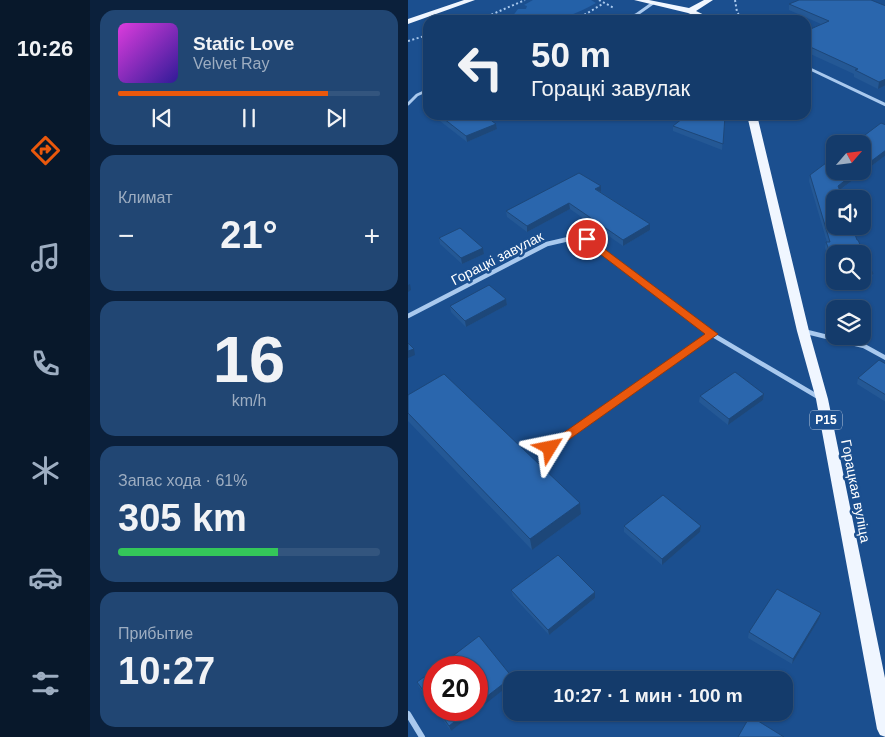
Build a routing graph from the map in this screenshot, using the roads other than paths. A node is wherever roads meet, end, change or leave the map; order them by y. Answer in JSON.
{"nodes":[{"id":1,"x":471,"y":0,"type":"edge"},
{"id":2,"x":638,"y":0,"type":"edge"},
{"id":3,"x":709,"y":0,"type":"edge"},
{"id":4,"x":653,"y":3,"type":"junction"},
{"id":5,"x":690,"y":11,"type":"junction"},
{"id":6,"x":428,"y":15,"type":"edge"},
{"id":7,"x":636,"y":15,"type":"edge"},
{"id":8,"x":699,"y":15,"type":"edge"},
{"id":9,"x":423,"y":17,"type":"edge"},
{"id":10,"x":408,"y":22,"type":"edge"},
{"id":11,"x":811,"y":69,"type":"edge"},
{"id":12,"x":423,"y":92,"type":"edge"},
{"id":13,"x":408,"y":104,"type":"edge"},
{"id":14,"x":886,"y":105,"type":"edge"},
{"id":15,"x":753,"y":120,"type":"edge"},
{"id":16,"x":408,"y":316,"type":"edge"},
{"id":17,"x":803,"y":331,"type":"junction"},
{"id":18,"x":713,"y":334,"type":"junction"},
{"id":19,"x":886,"y":358,"type":"edge"},
{"id":20,"x":822,"y":399,"type":"junction"},
{"id":21,"x":550,"y":448,"type":"dead end"},
{"id":22,"x":408,"y":714,"type":"edge"},
{"id":23,"x":886,"y":729,"type":"edge"},
{"id":24,"x":422,"y":737,"type":"edge"}],
"edges":[{"from":1,"to":6,"type":"main road"},
{"from":2,"to":4,"type":"main road"},
{"from":3,"to":5,"type":"main road"},
{"from":4,"to":5,"type":"main road"},
{"from":4,"to":7,"type":"street"},
{"from":5,"to":8,"type":"main road"},
{"from":9,"to":10,"type":"main road"},
{"from":11,"to":14,"type":"street"},
{"from":12,"to":13,"type":"street"},
{"from":15,"to":17,"type":"main road","name":"Горацкая вуліца","number":"Р15"},
{"from":16,"to":18,"type":"street","name":"Горацкі завулак"},
{"from":17,"to":19,"type":"street"},
{"from":17,"to":20,"type":"main road","name":"Горацкая вуліца","number":"Р15"},
{"from":18,"to":20,"type":"street","name":"Горацкі завулак"},
{"from":18,"to":21,"type":"lane"},
{"from":20,"to":23,"type":"main road","name":"Горацкая вуліца","number":"Р15"},
{"from":22,"to":24,"type":"street"}]}
